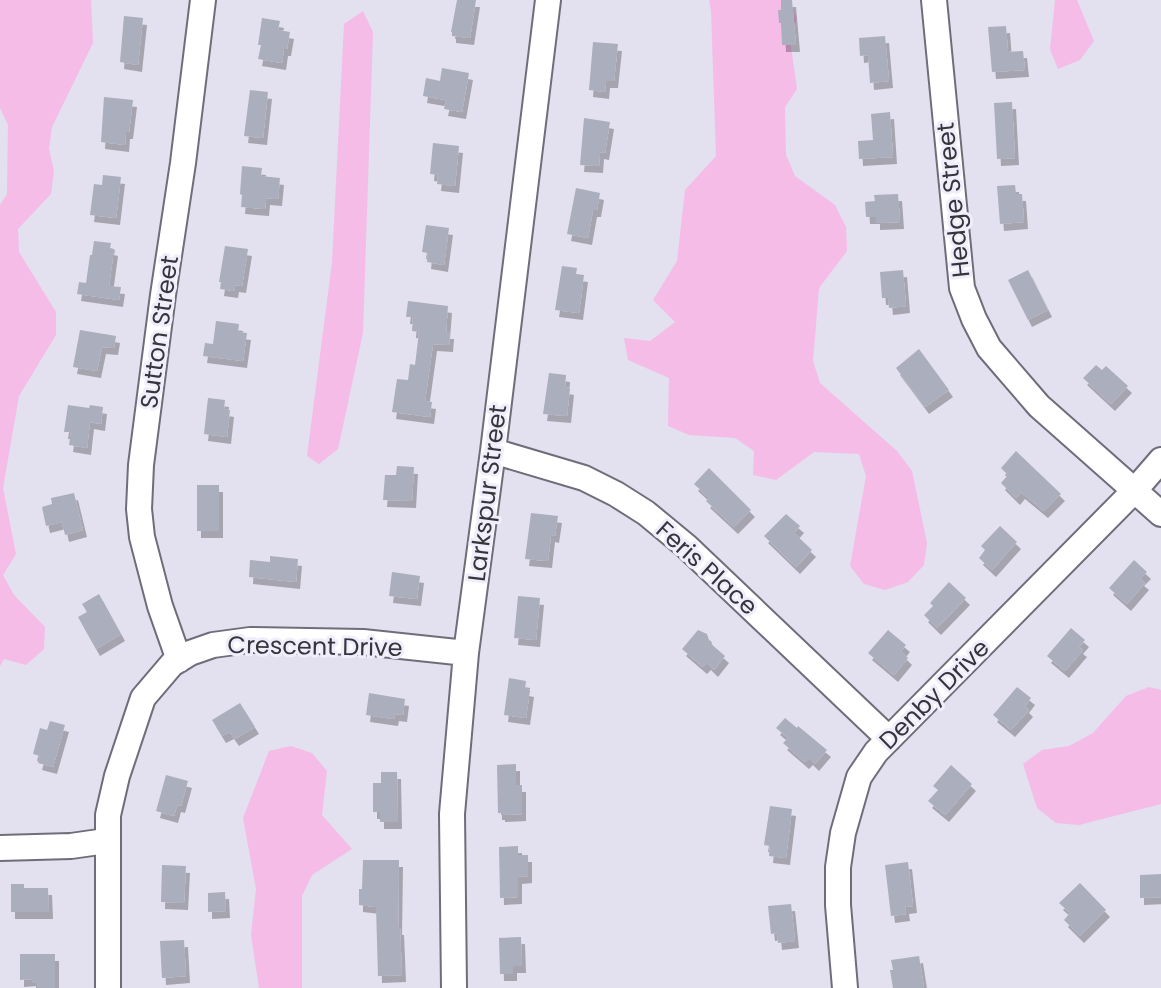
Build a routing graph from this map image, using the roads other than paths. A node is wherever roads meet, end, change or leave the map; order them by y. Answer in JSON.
{"nodes":[{"id":1,"x":203,"y":0,"type":"edge"},
{"id":2,"x":548,"y":0,"type":"edge"},
{"id":3,"x":934,"y":0,"type":"edge"},
{"id":4,"x":493,"y":451,"type":"junction"},
{"id":5,"x":1161,"y":460,"type":"edge"},
{"id":6,"x":1135,"y":490,"type":"junction"},
{"id":7,"x":1161,"y":514,"type":"edge"},
{"id":8,"x":466,"y":653,"type":"junction"},
{"id":9,"x":179,"y":660,"type":"junction"},
{"id":10,"x":889,"y":739,"type":"junction"},
{"id":11,"x":106,"y":841,"type":"junction"},
{"id":12,"x":0,"y":848,"type":"edge"},
{"id":13,"x":108,"y":988,"type":"edge"},
{"id":14,"x":454,"y":988,"type":"edge"},
{"id":15,"x":845,"y":988,"type":"edge"}],
"edges":[{"from":1,"to":9,"type":"street","name":"Sutton Street"},
{"from":2,"to":4,"type":"street","name":"Larkspur Street"},
{"from":3,"to":6,"type":"street","name":"Hedge Street"},
{"from":4,"to":8,"type":"street","name":"Larkspur Street"},
{"from":4,"to":10,"type":"street","name":"Feris Place"},
{"from":5,"to":6,"type":"street","name":"Denby Drive"},
{"from":6,"to":7,"type":"street","name":"Hedge Street"},
{"from":6,"to":10,"type":"street","name":"Denby Drive"},
{"from":8,"to":9,"type":"street","name":"Crescent Drive"},
{"from":8,"to":14,"type":"street","name":"Larkspur Street"},
{"from":9,"to":11,"type":"street","name":"Crescent Drive"},
{"from":10,"to":15,"type":"street","name":"Denby Drive"},
{"from":11,"to":12,"type":"street"},
{"from":11,"to":13,"type":"street","name":"Crescent Drive"}]}
